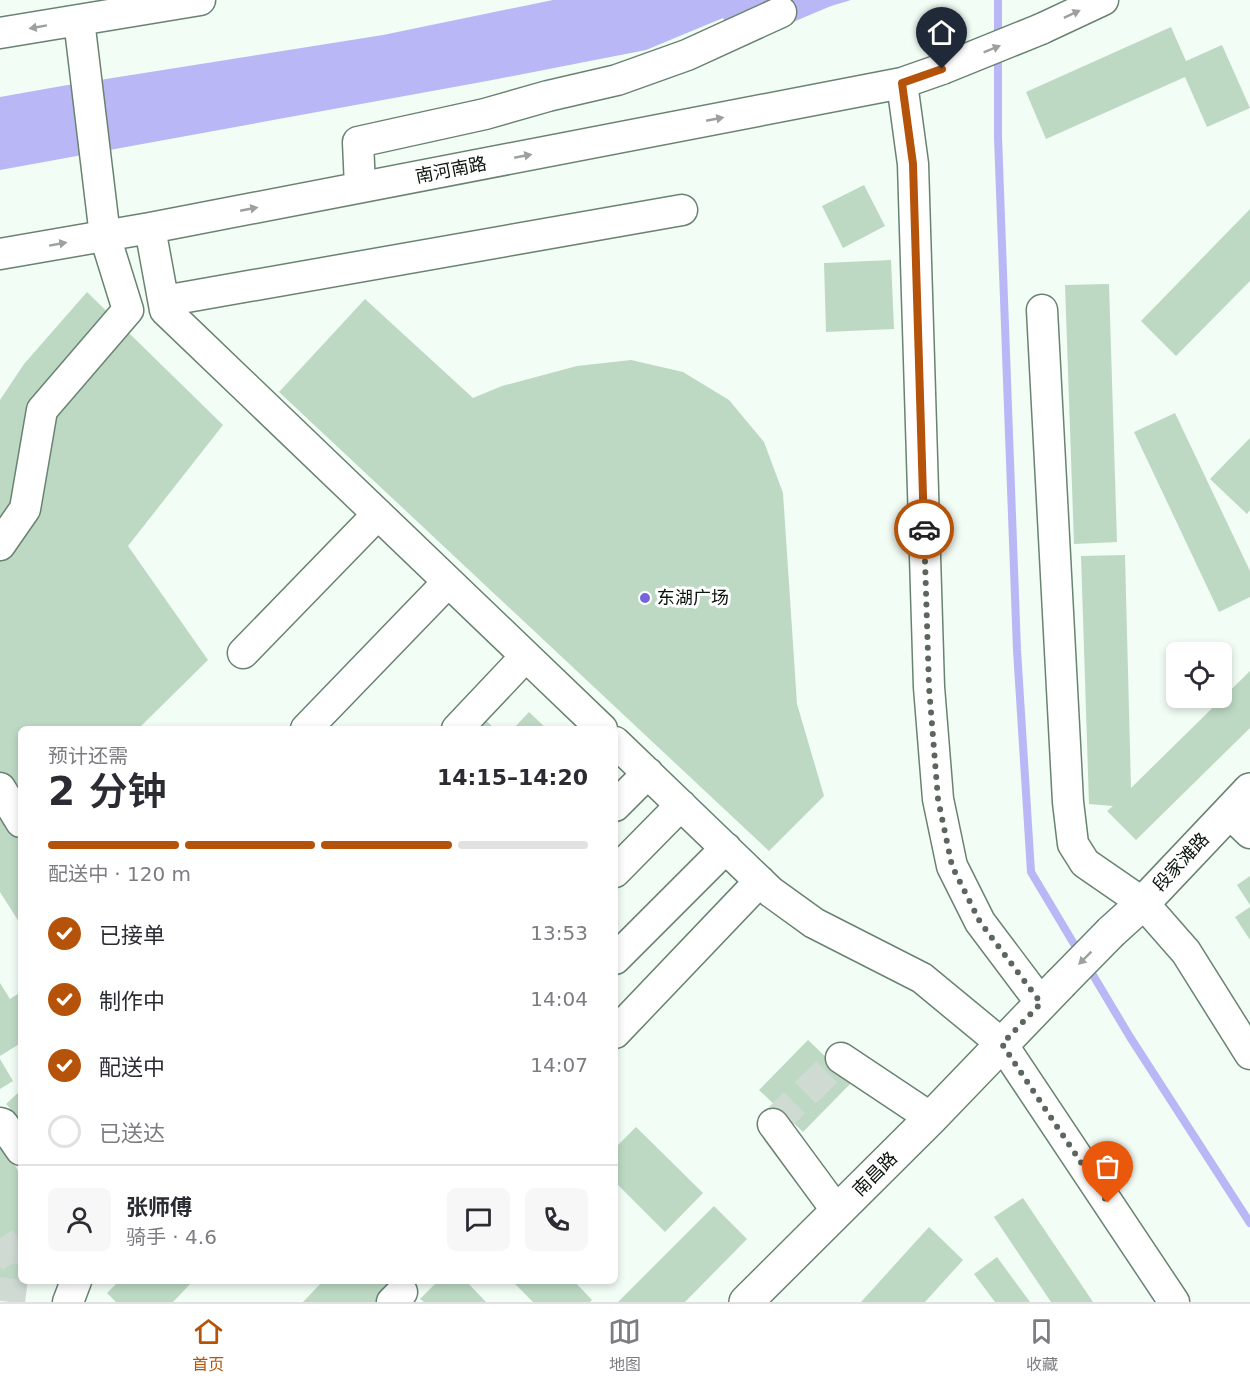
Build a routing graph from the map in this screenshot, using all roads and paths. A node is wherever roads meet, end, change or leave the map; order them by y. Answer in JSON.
{"nodes":[{"id":1,"x":200,"y":0,"type":"edge"},
{"id":2,"x":1103,"y":0,"type":"edge"},
{"id":3,"x":139,"y":5,"type":"edge"},
{"id":4,"x":781,"y":12,"type":"dead end"},
{"id":5,"x":79,"y":20,"type":"junction"},
{"id":6,"x":0,"y":33,"type":"edge"},
{"id":7,"x":902,"y":83,"type":"junction"},
{"id":8,"x":360,"y":187,"type":"junction"},
{"id":9,"x":682,"y":210,"type":"dead end"},
{"id":10,"x":150,"y":228,"type":"junction"},
{"id":11,"x":105,"y":236,"type":"junction"},
{"id":12,"x":0,"y":254,"type":"edge"},
{"id":13,"x":164,"y":301,"type":"junction"},
{"id":14,"x":1042,"y":310,"type":"dead end"},
{"id":15,"x":378,"y":514,"type":"junction"},
{"id":16,"x":0,"y":546,"type":"edge"},
{"id":17,"x":448,"y":582,"type":"junction"},
{"id":18,"x":243,"y":653,"type":"dead end"},
{"id":19,"x":526,"y":656,"type":"junction"},
{"id":20,"x":309,"y":726,"type":"edge"},
{"id":21,"x":460,"y":726,"type":"edge"},
{"id":22,"x":598,"y":726,"type":"edge"},
{"id":23,"x":618,"y":745,"type":"edge"},
{"id":24,"x":648,"y":773,"type":"junction"},
{"id":25,"x":0,"y":788,"type":"edge"},
{"id":26,"x":618,"y":803,"type":"edge"},
{"id":27,"x":681,"y":805,"type":"junction"},
{"id":28,"x":1243,"y":812,"type":"edge"},
{"id":29,"x":18,"y":817,"type":"edge"},
{"id":30,"x":726,"y":848,"type":"junction"},
{"id":31,"x":618,"y":869,"type":"edge"},
{"id":32,"x":766,"y":887,"type":"junction"},
{"id":33,"x":1143,"y":903,"type":"junction"},
{"id":34,"x":618,"y":955,"type":"edge"},
{"id":35,"x":1050,"y":994,"type":"junction"},
{"id":36,"x":618,"y":1030,"type":"edge"},
{"id":37,"x":1002,"y":1044,"type":"junction"},
{"id":38,"x":1250,"y":1054,"type":"edge"},
{"id":39,"x":842,"y":1058,"type":"dead end"},
{"id":40,"x":930,"y":1118,"type":"junction"},
{"id":41,"x":773,"y":1124,"type":"dead end"},
{"id":42,"x":837,"y":1210,"type":"junction"},
{"id":43,"x":75,"y":1284,"type":"edge"},
{"id":44,"x":68,"y":1302,"type":"edge"},
{"id":45,"x":746,"y":1302,"type":"edge"},
{"id":46,"x":1174,"y":1302,"type":"edge"}],
"edges":[{"from":1,"to":3,"type":"street"},
{"from":7,"to":2,"type":"street","name":"南河南路","one_way":true,"bridge":true},
{"from":3,"to":5,"type":"street"},
{"from":4,"to":8,"type":"street"},
{"from":5,"to":6,"type":"street","one_way":true},
{"from":5,"to":11,"type":"street"},
{"from":8,"to":7,"type":"street","name":"南河南路","one_way":true},
{"from":7,"to":35,"type":"street"},
{"from":10,"to":8,"type":"street","name":"南河南路","one_way":true},
{"from":9,"to":13,"type":"street"},
{"from":10,"to":11,"type":"street","name":"南河南路"},
{"from":10,"to":13,"type":"street"},
{"from":12,"to":11,"type":"street","name":"南河南路","one_way":true},
{"from":11,"to":16,"type":"street"},
{"from":13,"to":15,"type":"street"},
{"from":14,"to":33,"type":"street"},
{"from":15,"to":17,"type":"street"},
{"from":15,"to":18,"type":"street"},
{"from":17,"to":19,"type":"street"},
{"from":17,"to":20,"type":"street"},
{"from":19,"to":21,"type":"street"},
{"from":19,"to":22,"type":"street"},
{"from":23,"to":24,"type":"street"},
{"from":24,"to":26,"type":"street"},
{"from":24,"to":27,"type":"street"},
{"from":25,"to":29,"type":"street"},
{"from":27,"to":30,"type":"street"},
{"from":27,"to":31,"type":"street"},
{"from":28,"to":33,"type":"main road","name":"段家滩路"},
{"from":30,"to":32,"type":"street"},
{"from":30,"to":34,"type":"street"},
{"from":32,"to":36,"type":"street"},
{"from":32,"to":37,"type":"street"},
{"from":33,"to":35,"type":"main road","name":"段家滩路","one_way":true,"bridge":true},
{"from":33,"to":38,"type":"street"},
{"from":35,"to":37,"type":"main road","name":"南昌路"},
{"from":37,"to":40,"type":"main road","name":"南昌路"},
{"from":37,"to":46,"type":"street"},
{"from":39,"to":40,"type":"street"},
{"from":40,"to":42,"type":"main road","name":"南昌路"},
{"from":41,"to":42,"type":"street"},
{"from":42,"to":45,"type":"main road","name":"南昌路"},
{"from":43,"to":44,"type":"street"}]}
